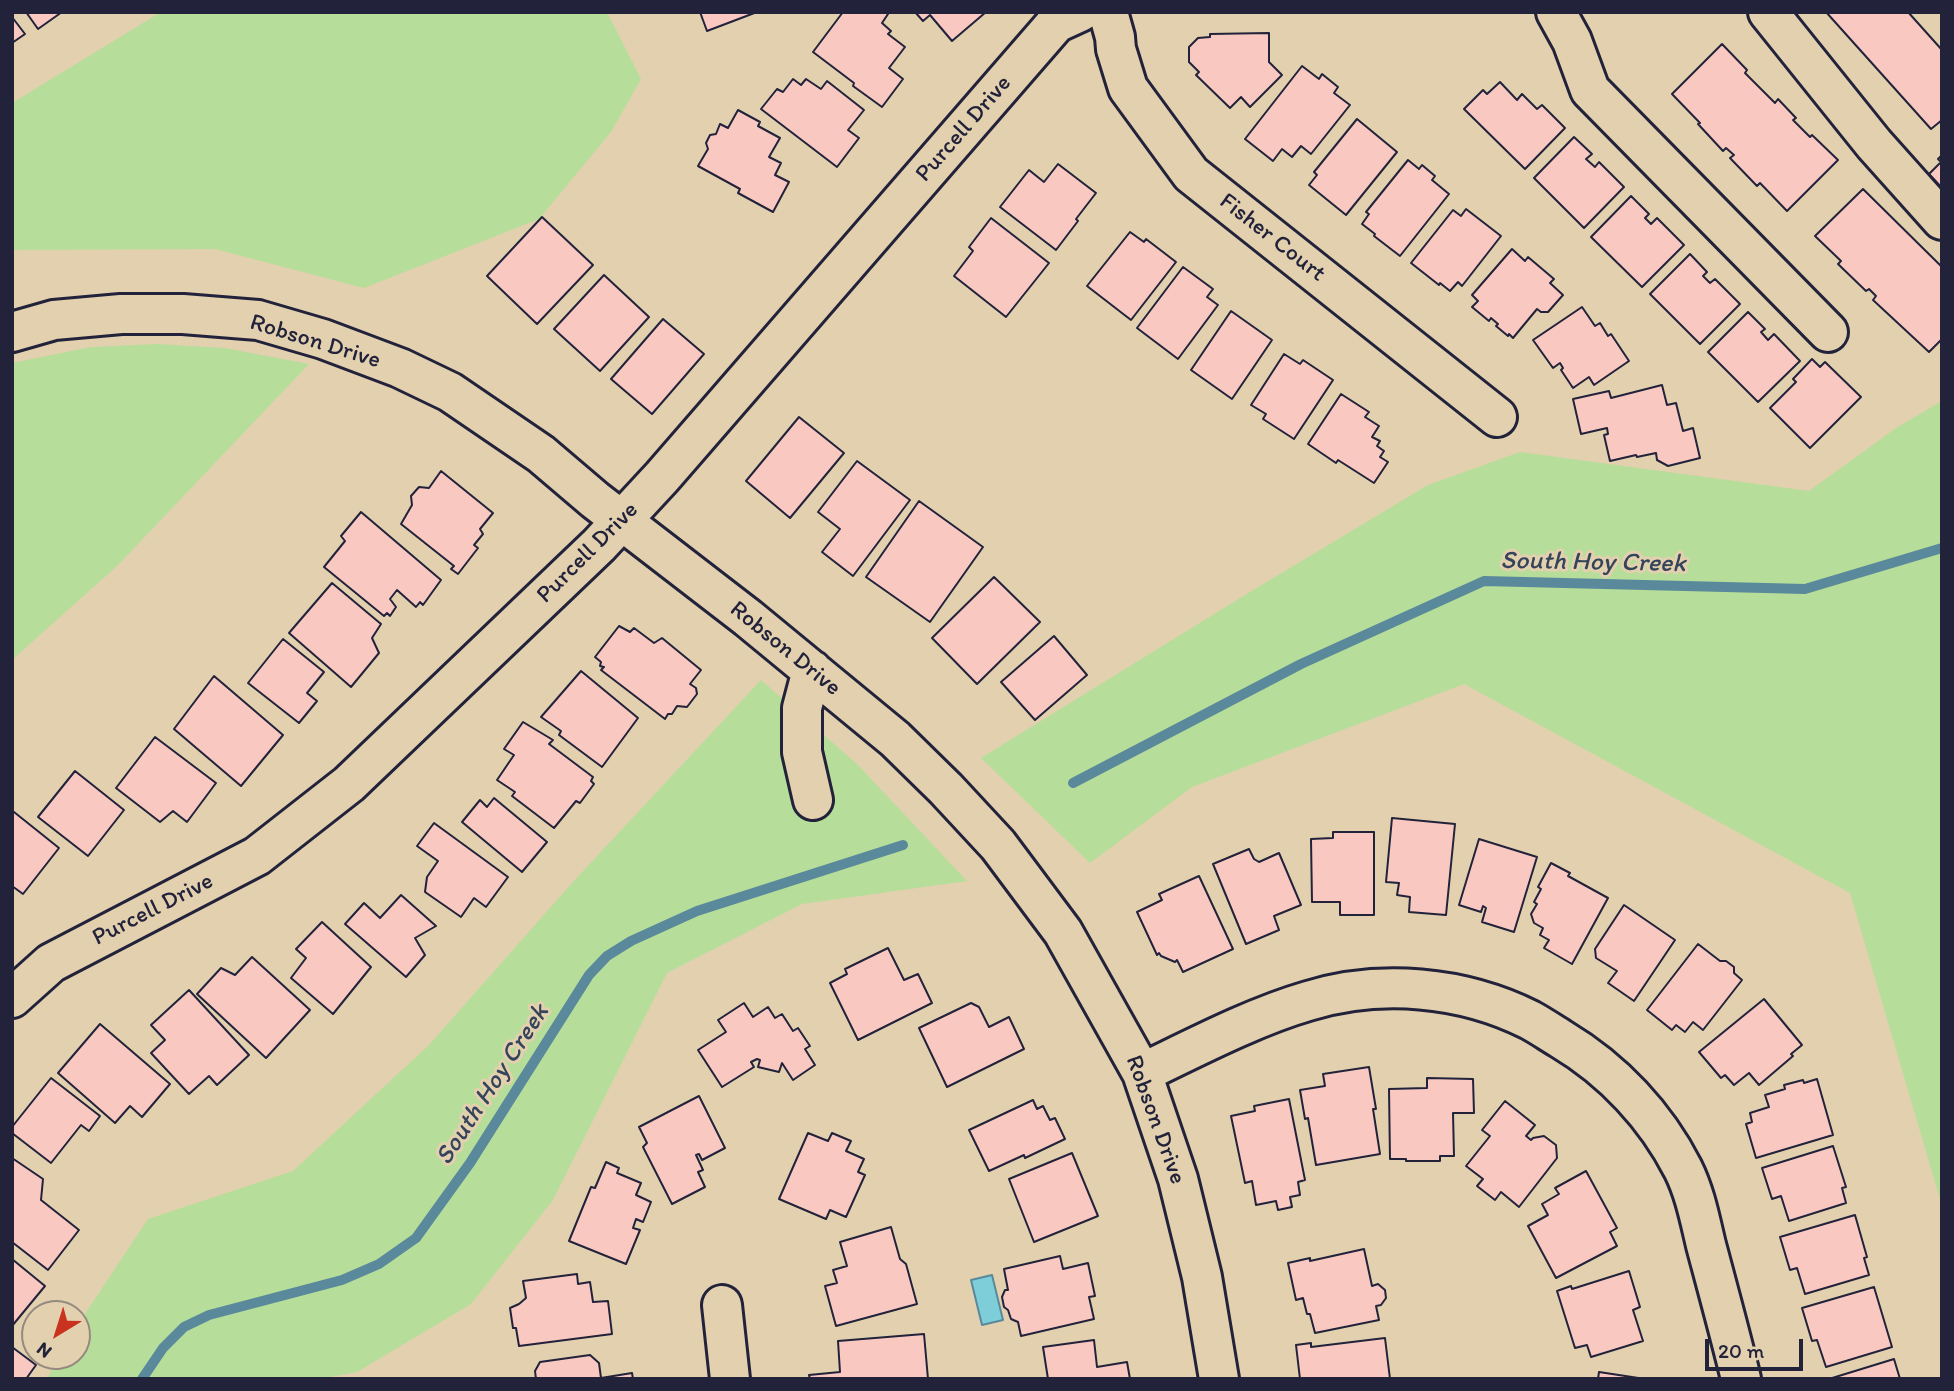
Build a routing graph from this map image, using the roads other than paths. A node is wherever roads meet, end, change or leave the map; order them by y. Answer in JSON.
{"nodes":[{"id":1,"x":1080,"y":12,"type":"edge"},
{"id":2,"x":1108,"y":12,"type":"edge"},
{"id":3,"x":1556,"y":12,"type":"edge"},
{"id":4,"x":1768,"y":12,"type":"edge"},
{"id":5,"x":1942,"y":220,"type":"edge"},
{"id":6,"x":12,"y":332,"type":"edge"},
{"id":7,"x":1828,"y":332,"type":"dead end"},
{"id":8,"x":1497,"y":417,"type":"dead end"},
{"id":9,"x":622,"y":520,"type":"junction"},
{"id":10,"x":812,"y":670,"type":"junction"},
{"id":11,"x":813,"y":800,"type":"dead end"},
{"id":12,"x":12,"y":998,"type":"edge"},
{"id":13,"x":1142,"y":1073,"type":"junction"},
{"id":14,"x":722,"y":1305,"type":"dead end"},
{"id":15,"x":730,"y":1379,"type":"edge"},
{"id":16,"x":1219,"y":1379,"type":"edge"},
{"id":17,"x":1741,"y":1379,"type":"edge"}],
"edges":[{"from":1,"to":9,"type":"street","name":"Purcell Drive"},
{"from":2,"to":8,"type":"street","name":"Fisher Court"},
{"from":3,"to":7,"type":"street"},
{"from":4,"to":5,"type":"street"},
{"from":6,"to":9,"type":"street","name":"Robson Drive"},
{"from":9,"to":10,"type":"street","name":"Robson Drive"},
{"from":9,"to":12,"type":"street","name":"Purcell Drive"},
{"from":10,"to":11,"type":"street"},
{"from":10,"to":13,"type":"street","name":"Robson Drive"},
{"from":13,"to":16,"type":"street","name":"Robson Drive"},
{"from":13,"to":17,"type":"street"},
{"from":14,"to":15,"type":"street"}]}
